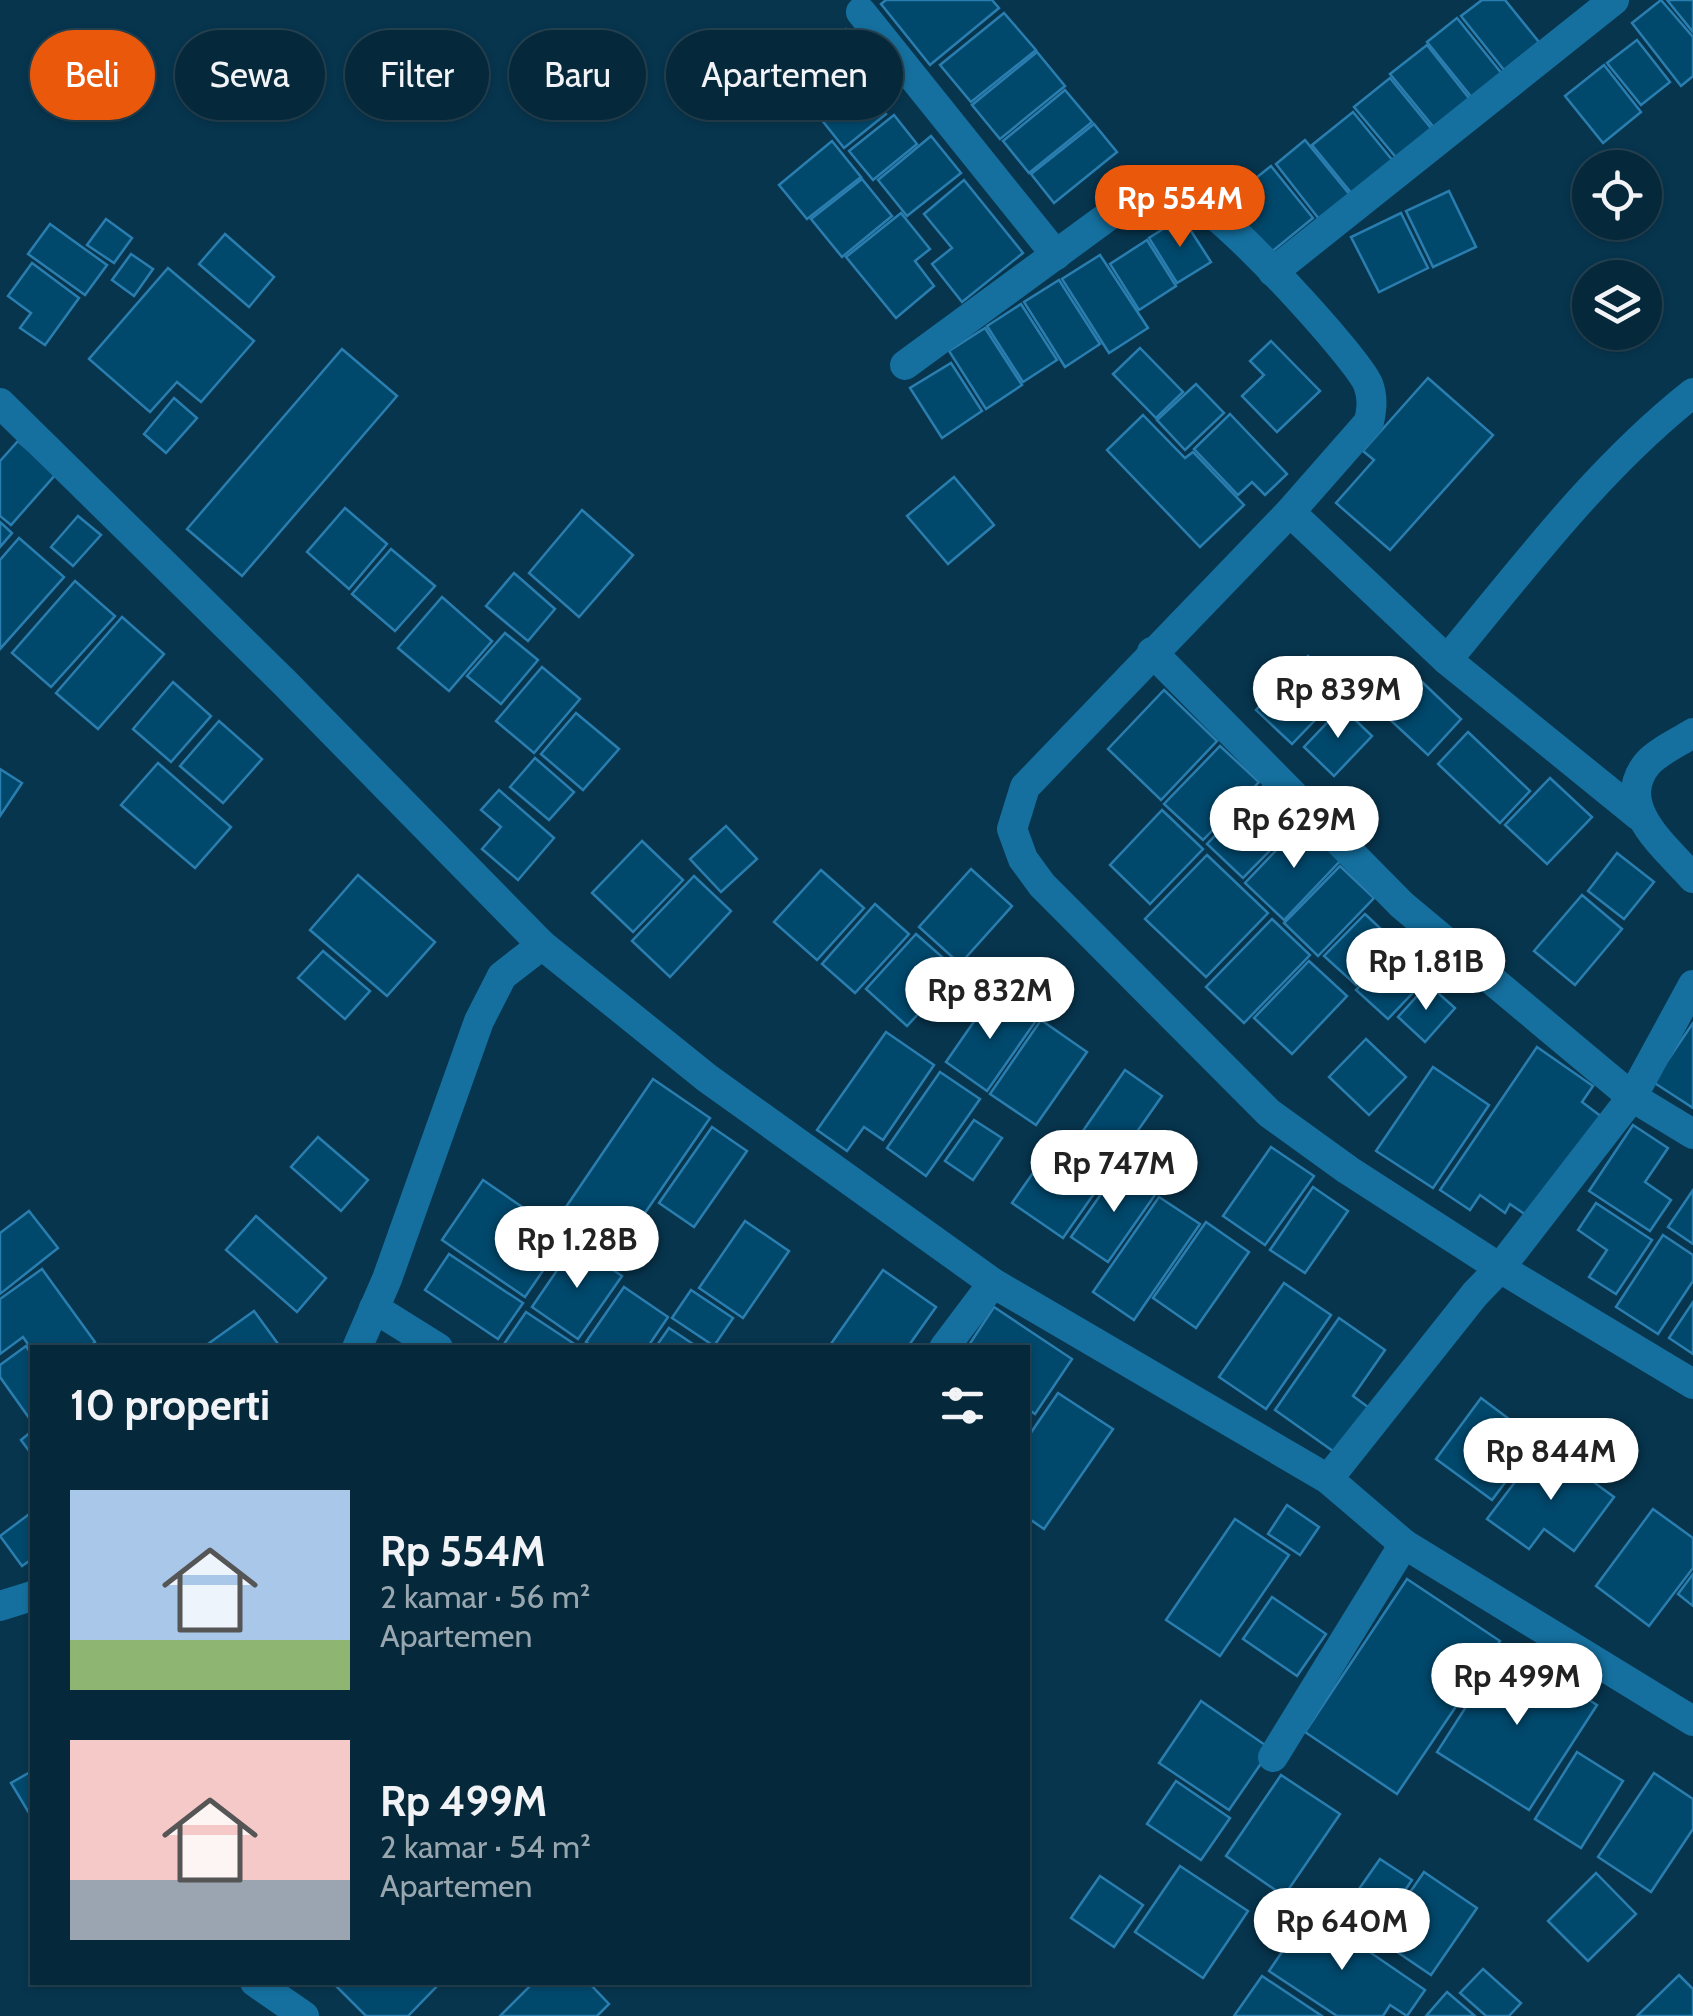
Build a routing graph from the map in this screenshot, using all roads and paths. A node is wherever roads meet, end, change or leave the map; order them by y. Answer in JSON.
{"nodes":[{"id":1,"x":1614,"y":0,"type":"edge"},
{"id":2,"x":861,"y":12,"type":"dead end"},
{"id":3,"x":1056,"y":256,"type":"junction"},
{"id":4,"x":1273,"y":272,"type":"junction"},
{"id":5,"x":905,"y":365,"type":"dead end"},
{"id":6,"x":1693,"y":393,"type":"edge"},
{"id":7,"x":0,"y":402,"type":"edge"},
{"id":8,"x":1290,"y":512,"type":"junction"},
{"id":9,"x":1152,"y":652,"type":"junction"},
{"id":10,"x":1447,"y":660,"type":"junction"},
{"id":11,"x":1693,"y":734,"type":"edge"},
{"id":12,"x":1638,"y":815,"type":"junction"},
{"id":13,"x":1693,"y":878,"type":"edge"},
{"id":14,"x":542,"y":945,"type":"junction"},
{"id":15,"x":1693,"y":985,"type":"edge"},
{"id":16,"x":1632,"y":1097,"type":"junction"},
{"id":17,"x":1693,"y":1134,"type":"edge"},
{"id":18,"x":1500,"y":1268,"type":"junction"},
{"id":19,"x":993,"y":1283,"type":"junction"},
{"id":20,"x":374,"y":1308,"type":"junction"},
{"id":21,"x":358,"y":1345,"type":"edge"},
{"id":22,"x":433,"y":1345,"type":"edge"},
{"id":23,"x":946,"y":1345,"type":"edge"},
{"id":24,"x":1693,"y":1384,"type":"edge"},
{"id":25,"x":1328,"y":1480,"type":"junction"},
{"id":26,"x":1404,"y":1544,"type":"junction"},
{"id":27,"x":1693,"y":1721,"type":"edge"},
{"id":28,"x":1273,"y":1757,"type":"dead end"},
{"id":29,"x":259,"y":1985,"type":"edge"},
{"id":30,"x":304,"y":2016,"type":"edge"}],
"edges":[{"from":1,"to":4,"type":"street"},
{"from":2,"to":3,"type":"street"},
{"from":3,"to":4,"type":"street"},
{"from":3,"to":5,"type":"street"},
{"from":4,"to":8,"type":"street"},
{"from":6,"to":10,"type":"street"},
{"from":7,"to":14,"type":"street"},
{"from":8,"to":9,"type":"street"},
{"from":8,"to":10,"type":"street"},
{"from":9,"to":16,"type":"street"},
{"from":9,"to":18,"type":"street"},
{"from":10,"to":12,"type":"street"},
{"from":11,"to":12,"type":"street"},
{"from":12,"to":13,"type":"street"},
{"from":14,"to":19,"type":"street"},
{"from":14,"to":20,"type":"street"},
{"from":15,"to":16,"type":"street"},
{"from":16,"to":17,"type":"street"},
{"from":16,"to":18,"type":"street"},
{"from":18,"to":24,"type":"street"},
{"from":18,"to":25,"type":"street"},
{"from":19,"to":23,"type":"street"},
{"from":19,"to":25,"type":"street"},
{"from":20,"to":21,"type":"street"},
{"from":20,"to":22,"type":"street"},
{"from":25,"to":26,"type":"street"},
{"from":26,"to":27,"type":"street"},
{"from":26,"to":28,"type":"street"},
{"from":29,"to":30,"type":"street"}]}
